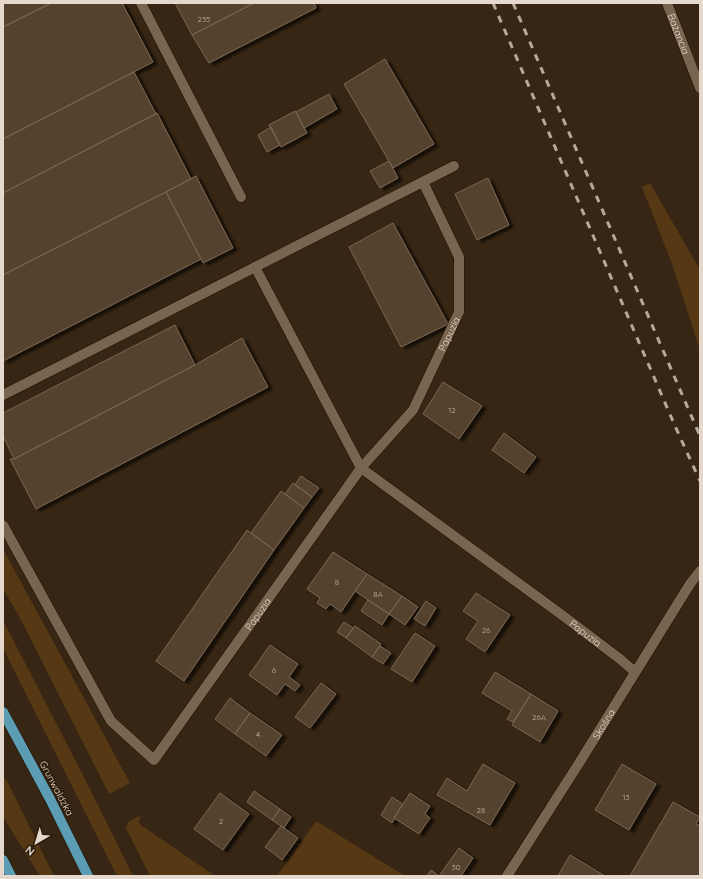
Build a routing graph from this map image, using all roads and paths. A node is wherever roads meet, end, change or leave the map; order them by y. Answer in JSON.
{"nodes":[{"id":1,"x":141,"y":3,"type":"edge"},
{"id":2,"x":667,"y":3,"type":"edge"},
{"id":3,"x":700,"y":88,"type":"edge"},
{"id":4,"x":454,"y":166,"type":"dead end"},
{"id":5,"x":423,"y":182,"type":"junction"},
{"id":6,"x":241,"y":197,"type":"dead end"},
{"id":7,"x":255,"y":267,"type":"junction"},
{"id":8,"x":3,"y":395,"type":"edge"},
{"id":9,"x":361,"y":468,"type":"junction"},
{"id":10,"x":3,"y":525,"type":"edge"},
{"id":11,"x":700,"y":571,"type":"edge"},
{"id":12,"x":635,"y":672,"type":"junction"},
{"id":13,"x":3,"y":712,"type":"edge"},
{"id":14,"x":3,"y":860,"type":"edge"},
{"id":15,"x":11,"y":876,"type":"edge"},
{"id":16,"x":88,"y":876,"type":"edge"},
{"id":17,"x":507,"y":876,"type":"edge"}],
"edges":[{"from":1,"to":6,"type":"street"},
{"from":2,"to":3,"type":"street","name":"Bażancia"},
{"from":4,"to":5,"type":"street"},
{"from":5,"to":7,"type":"street"},
{"from":5,"to":9,"type":"street","name":"Papuzia"},
{"from":7,"to":8,"type":"street"},
{"from":7,"to":9,"type":"street","name":"Papuzia"},
{"from":9,"to":10,"type":"street","name":"Papuzia"},
{"from":9,"to":12,"type":"street","name":"Papuzia"},
{"from":11,"to":12,"type":"street","name":"Skośna"},
{"from":12,"to":17,"type":"street","name":"Skośna"},
{"from":13,"to":16,"type":"main road","name":"Grunwaldzka"},
{"from":14,"to":15,"type":"main road"}]}
